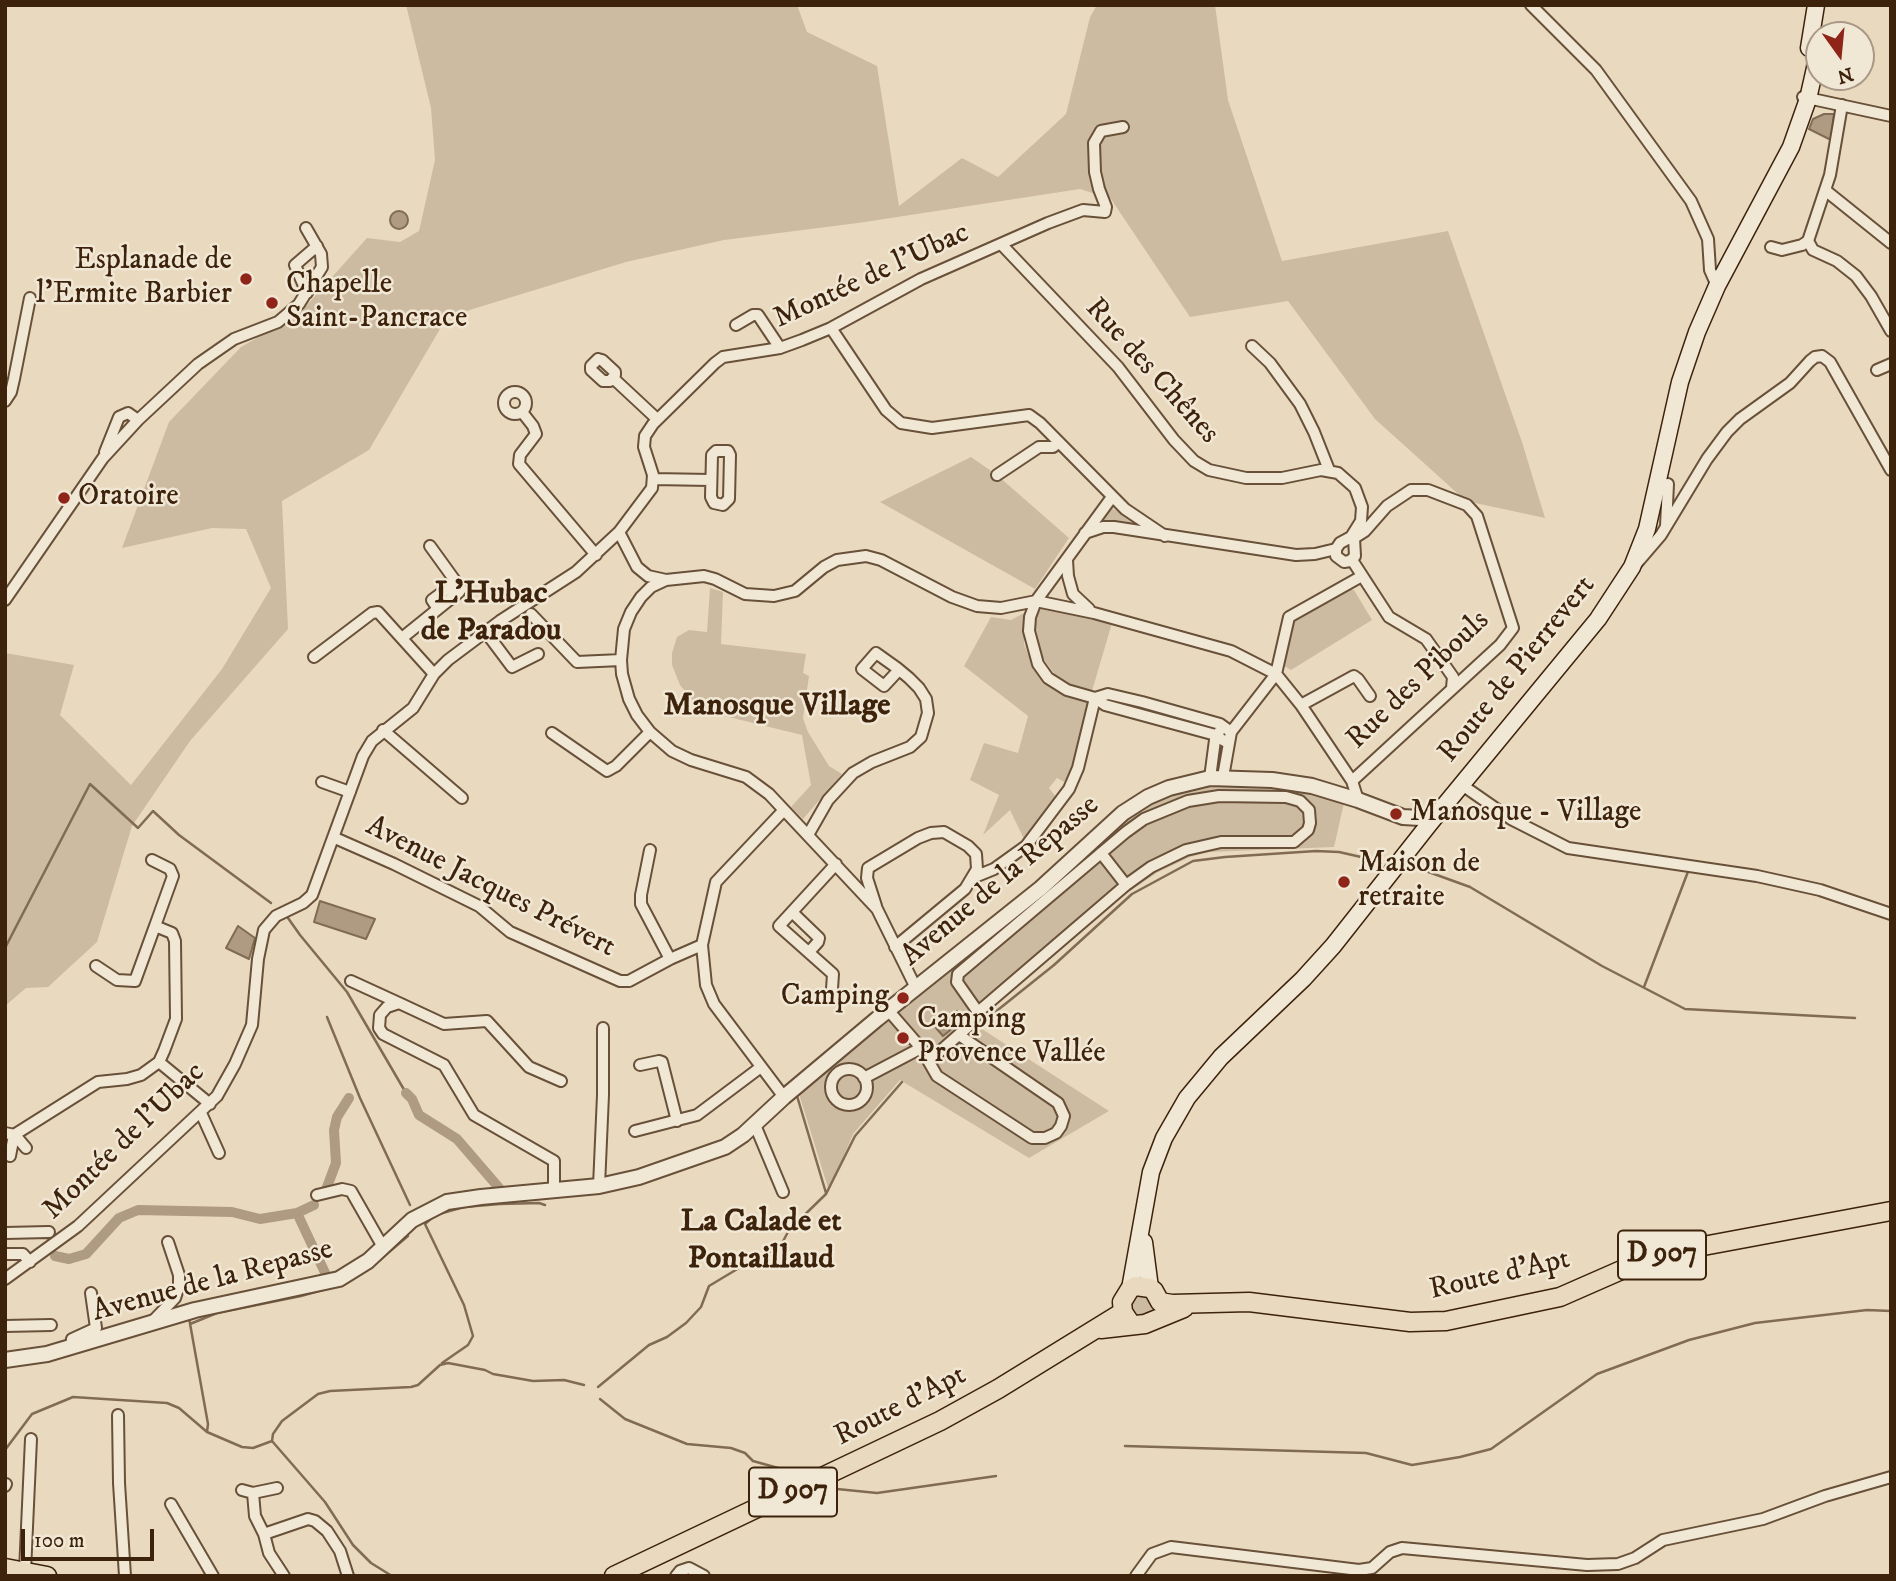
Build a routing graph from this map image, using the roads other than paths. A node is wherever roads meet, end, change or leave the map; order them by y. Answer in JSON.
{"nodes":[{"id":1,"x":1531,"y":5,"type":"edge"},
{"id":2,"x":1816,"y":5,"type":"edge"},
{"id":3,"x":1806,"y":91,"type":"edge"},
{"id":4,"x":1801,"y":102,"type":"junction"},
{"id":5,"x":1842,"y":105,"type":"junction"},
{"id":6,"x":1891,"y":116,"type":"edge"},
{"id":7,"x":1123,"y":127,"type":"dead end"},
{"id":8,"x":1825,"y":190,"type":"junction"},
{"id":9,"x":306,"y":228,"type":"dead end"},
{"id":10,"x":1808,"y":241,"type":"junction"},
{"id":11,"x":1891,"y":243,"type":"edge"},
{"id":12,"x":1002,"y":245,"type":"junction"},
{"id":13,"x":317,"y":246,"type":"junction"},
{"id":14,"x":1771,"y":247,"type":"dead end"},
{"id":15,"x":1717,"y":286,"type":"junction"},
{"id":16,"x":307,"y":293,"type":"junction"},
{"id":17,"x":30,"y":298,"type":"dead end"},
{"id":18,"x":736,"y":325,"type":"dead end"},
{"id":19,"x":831,"y":328,"type":"junction"},
{"id":20,"x":1891,"y":331,"type":"edge"},
{"id":21,"x":1252,"y":346,"type":"dead end"},
{"id":22,"x":780,"y":348,"type":"junction"},
{"id":23,"x":1891,"y":364,"type":"edge"},
{"id":24,"x":1877,"y":370,"type":"dead end"},
{"id":25,"x":613,"y":378,"type":"dead end"},
{"id":26,"x":5,"y":401,"type":"edge"},
{"id":27,"x":522,"y":412,"type":"dead end"},
{"id":28,"x":657,"y":419,"type":"junction"},
{"id":29,"x":1059,"y":442,"type":"junction"},
{"id":30,"x":1329,"y":470,"type":"junction"},
{"id":31,"x":1891,"y":470,"type":"edge"},
{"id":32,"x":997,"y":475,"type":"dead end"},
{"id":33,"x":653,"y":479,"type":"junction"},
{"id":34,"x":711,"y":480,"type":"junction"},
{"id":35,"x":1693,"y":481,"type":"junction"},
{"id":36,"x":1663,"y":483,"type":"junction"},
{"id":37,"x":1112,"y":497,"type":"junction"},
{"id":38,"x":1140,"y":525,"type":"junction"},
{"id":39,"x":1666,"y":527,"type":"junction"},
{"id":40,"x":619,"y":532,"type":"junction"},
{"id":41,"x":1085,"y":533,"type":"junction"},
{"id":42,"x":1352,"y":537,"type":"junction"},
{"id":43,"x":430,"y":546,"type":"dead end"},
{"id":44,"x":1336,"y":549,"type":"junction"},
{"id":45,"x":596,"y":555,"type":"junction"},
{"id":46,"x":1067,"y":559,"type":"junction"},
{"id":47,"x":1352,"y":560,"type":"junction"},
{"id":48,"x":637,"y":567,"type":"junction"},
{"id":49,"x":1632,"y":567,"type":"junction"},
{"id":50,"x":1362,"y":576,"type":"junction"},
{"id":51,"x":666,"y":580,"type":"junction"},
{"id":52,"x":641,"y":597,"type":"junction"},
{"id":53,"x":5,"y":600,"type":"edge"},
{"id":54,"x":1036,"y":600,"type":"junction"},
{"id":55,"x":1094,"y":613,"type":"junction"},
{"id":56,"x":531,"y":614,"type":"dead end"},
{"id":57,"x":485,"y":632,"type":"junction"},
{"id":58,"x":402,"y":638,"type":"junction"},
{"id":59,"x":538,"y":654,"type":"dead end"},
{"id":60,"x":314,"y":657,"type":"dead end"},
{"id":61,"x":621,"y":660,"type":"junction"},
{"id":62,"x":900,"y":671,"type":"dead end"},
{"id":63,"x":434,"y":674,"type":"junction"},
{"id":64,"x":1276,"y":674,"type":"junction"},
{"id":65,"x":1452,"y":688,"type":"junction"},
{"id":66,"x":1370,"y":696,"type":"dead end"},
{"id":67,"x":1095,"y":698,"type":"junction"},
{"id":68,"x":1301,"y":705,"type":"junction"},
{"id":69,"x":383,"y":730,"type":"junction"},
{"id":70,"x":1231,"y":731,"type":"junction"},
{"id":71,"x":650,"y":732,"type":"junction"},
{"id":72,"x":552,"y":733,"type":"dead end"},
{"id":73,"x":1216,"y":736,"type":"junction"},
{"id":74,"x":1216,"y":777,"type":"junction"},
{"id":75,"x":1352,"y":781,"type":"junction"},
{"id":76,"x":322,"y":782,"type":"dead end"},
{"id":77,"x":1462,"y":785,"type":"junction"},
{"id":78,"x":350,"y":792,"type":"junction"},
{"id":79,"x":462,"y":798,"type":"dead end"},
{"id":80,"x":1358,"y":800,"type":"junction"},
{"id":81,"x":784,"y":810,"type":"junction"},
{"id":82,"x":1424,"y":824,"type":"junction"},
{"id":83,"x":808,"y":835,"type":"junction"},
{"id":84,"x":335,"y":838,"type":"junction"},
{"id":85,"x":650,"y":850,"type":"dead end"},
{"id":86,"x":1101,"y":853,"type":"junction"},
{"id":87,"x":152,"y":860,"type":"dead end"},
{"id":88,"x":836,"y":864,"type":"junction"},
{"id":89,"x":972,"y":878,"type":"junction"},
{"id":90,"x":1126,"y":885,"type":"junction"},
{"id":91,"x":877,"y":909,"type":"junction"},
{"id":92,"x":792,"y":912,"type":"junction"},
{"id":93,"x":1891,"y":914,"type":"edge"},
{"id":94,"x":155,"y":926,"type":"junction"},
{"id":95,"x":702,"y":945,"type":"junction"},
{"id":96,"x":895,"y":947,"type":"junction"},
{"id":97,"x":809,"y":952,"type":"junction"},
{"id":98,"x":670,"y":959,"type":"junction"},
{"id":99,"x":96,"y":966,"type":"dead end"},
{"id":100,"x":351,"y":981,"type":"dead end"},
{"id":101,"x":916,"y":988,"type":"junction"},
{"id":102,"x":832,"y":989,"type":"dead end"},
{"id":103,"x":399,"y":1003,"type":"junction"},
{"id":104,"x":888,"y":1010,"type":"junction"},
{"id":105,"x":978,"y":1012,"type":"junction"},
{"id":106,"x":603,"y":1028,"type":"dead end"},
{"id":107,"x":959,"y":1035,"type":"junction"},
{"id":108,"x":921,"y":1048,"type":"junction"},
{"id":109,"x":929,"y":1061,"type":"junction"},
{"id":110,"x":159,"y":1062,"type":"junction"},
{"id":111,"x":640,"y":1065,"type":"dead end"},
{"id":112,"x":761,"y":1067,"type":"junction"},
{"id":113,"x":864,"y":1078,"type":"dead end"},
{"id":114,"x":561,"y":1081,"type":"dead end"},
{"id":115,"x":784,"y":1097,"type":"junction"},
{"id":116,"x":210,"y":1104,"type":"junction"},
{"id":117,"x":201,"y":1113,"type":"junction"},
{"id":118,"x":677,"y":1121,"type":"junction"},
{"id":119,"x":755,"y":1125,"type":"junction"},
{"id":120,"x":635,"y":1131,"type":"dead end"},
{"id":121,"x":9,"y":1134,"type":"edge"},
{"id":122,"x":26,"y":1148,"type":"dead end"},
{"id":123,"x":219,"y":1153,"type":"dead end"},
{"id":124,"x":10,"y":1156,"type":"dead end"},
{"id":125,"x":599,"y":1186,"type":"junction"},
{"id":126,"x":554,"y":1191,"type":"junction"},
{"id":127,"x":783,"y":1192,"type":"dead end"},
{"id":128,"x":317,"y":1195,"type":"dead end"},
{"id":129,"x":1891,"y":1212,"type":"edge"},
{"id":130,"x":1143,"y":1215,"type":"junction"},
{"id":131,"x":49,"y":1232,"type":"dead end"},
{"id":132,"x":5,"y":1233,"type":"edge"},
{"id":133,"x":168,"y":1242,"type":"dead end"},
{"id":134,"x":383,"y":1247,"type":"junction"},
{"id":135,"x":5,"y":1254,"type":"edge"},
{"id":136,"x":30,"y":1262,"type":"junction"},
{"id":137,"x":5,"y":1279,"type":"edge"},
{"id":138,"x":1130,"y":1289,"type":"junction"},
{"id":139,"x":91,"y":1293,"type":"dead end"},
{"id":140,"x":1151,"y":1308,"type":"junction"},
{"id":141,"x":1123,"y":1312,"type":"junction"},
{"id":142,"x":151,"y":1324,"type":"junction"},
{"id":143,"x":51,"y":1325,"type":"dead end"},
{"id":144,"x":5,"y":1326,"type":"edge"},
{"id":145,"x":1094,"y":1330,"type":"junction"},
{"id":146,"x":71,"y":1348,"type":"junction"},
{"id":147,"x":5,"y":1360,"type":"edge"},
{"id":148,"x":118,"y":1415,"type":"dead end"},
{"id":149,"x":31,"y":1439,"type":"dead end"},
{"id":150,"x":1891,"y":1477,"type":"edge"},
{"id":151,"x":277,"y":1488,"type":"dead end"},
{"id":152,"x":171,"y":1504,"type":"dead end"},
{"id":153,"x":264,"y":1534,"type":"junction"},
{"id":154,"x":5,"y":1568,"type":"edge"},
{"id":155,"x":25,"y":1571,"type":"junction"},
{"id":156,"x":47,"y":1576,"type":"edge"},
{"id":157,"x":125,"y":1576,"type":"edge"},
{"id":158,"x":213,"y":1576,"type":"edge"},
{"id":159,"x":284,"y":1576,"type":"edge"},
{"id":160,"x":348,"y":1576,"type":"edge"},
{"id":161,"x":614,"y":1576,"type":"edge"},
{"id":162,"x":676,"y":1576,"type":"edge"},
{"id":163,"x":704,"y":1576,"type":"edge"},
{"id":164,"x":1136,"y":1576,"type":"edge"}],
"edges":[{"from":1,"to":15,"type":"street"},
{"from":2,"to":4,"type":"main road"},
{"from":3,"to":4,"type":"main road"},
{"from":4,"to":5,"type":"street"},
{"from":4,"to":15,"type":"main road","name":"Route de Pierrevert"},
{"from":5,"to":6,"type":"street"},
{"from":5,"to":8,"type":"street"},
{"from":7,"to":12,"type":"street","name":"Montée de l'Ubac"},
{"from":8,"to":10,"type":"street"},
{"from":8,"to":11,"type":"street"},
{"from":9,"to":13,"type":"street"},
{"from":10,"to":14,"type":"street"},
{"from":10,"to":20,"type":"street"},
{"from":12,"to":19,"type":"street","name":"Montée de l'Ubac"},
{"from":12,"to":30,"type":"street","name":"Rue des Chênes"},
{"from":13,"to":16,"type":"street"},
{"from":13,"to":16,"type":"street"},
{"from":15,"to":36,"type":"main road","name":"Route de Pierrevert"},
{"from":16,"to":53,"type":"street"},
{"from":17,"to":26,"type":"street"},
{"from":18,"to":22,"type":"street"},
{"from":19,"to":22,"type":"street","name":"Montée de l'Ubac"},
{"from":19,"to":29,"type":"street"},
{"from":21,"to":30,"type":"street"},
{"from":22,"to":28,"type":"street","name":"Montée de l'Ubac"},
{"from":23,"to":24,"type":"street"},
{"from":25,"to":28,"type":"street"},
{"from":27,"to":45,"type":"street"},
{"from":28,"to":33,"type":"street","name":"Montée de l'Ubac"},
{"from":29,"to":32,"type":"street"},
{"from":29,"to":37,"type":"street"},
{"from":30,"to":42,"type":"street"},
{"from":31,"to":35,"type":"street"},
{"from":33,"to":34,"type":"street"},
{"from":33,"to":40,"type":"street","name":"Montée de l'Ubac"},
{"from":34,"to":34,"type":"street"},
{"from":35,"to":36,"type":"street"},
{"from":35,"to":39,"type":"street"},
{"from":36,"to":39,"type":"street"},
{"from":36,"to":49,"type":"main road","name":"Route de Pierrevert"},
{"from":37,"to":38,"type":"street"},
{"from":37,"to":41,"type":"street"},
{"from":38,"to":41,"type":"street"},
{"from":38,"to":44,"type":"street"},
{"from":39,"to":49,"type":"street"},
{"from":40,"to":45,"type":"street","name":"Montée de l'Ubac"},
{"from":40,"to":48,"type":"street"},
{"from":41,"to":46,"type":"street"},
{"from":42,"to":44,"type":"street"},
{"from":42,"to":47,"type":"street"},
{"from":42,"to":65,"type":"street","name":"Rue des Pibouls"},
{"from":43,"to":58,"type":"street"},
{"from":44,"to":47,"type":"street"},
{"from":45,"to":57,"type":"street","name":"Montée de l'Ubac"},
{"from":46,"to":54,"type":"street"},
{"from":46,"to":55,"type":"street"},
{"from":47,"to":50,"type":"street"},
{"from":48,"to":51,"type":"street"},
{"from":48,"to":52,"type":"street"},
{"from":49,"to":77,"type":"main road","name":"Route de Pierrevert"},
{"from":50,"to":64,"type":"street"},
{"from":50,"to":65,"type":"street"},
{"from":51,"to":52,"type":"street"},
{"from":51,"to":54,"type":"street"},
{"from":52,"to":61,"type":"street"},
{"from":54,"to":55,"type":"street"},
{"from":54,"to":67,"type":"street"},
{"from":55,"to":64,"type":"street"},
{"from":56,"to":61,"type":"street"},
{"from":57,"to":59,"type":"street"},
{"from":57,"to":63,"type":"street","name":"Montée de l'Ubac"},
{"from":58,"to":60,"type":"street"},
{"from":58,"to":63,"type":"street"},
{"from":61,"to":71,"type":"street"},
{"from":62,"to":83,"type":"street"},
{"from":63,"to":69,"type":"street","name":"Montée de l'Ubac"},
{"from":64,"to":68,"type":"street"},
{"from":64,"to":70,"type":"street"},
{"from":65,"to":75,"type":"street","name":"Rue des Pibouls"},
{"from":66,"to":68,"type":"street"},
{"from":67,"to":70,"type":"street"},
{"from":67,"to":73,"type":"street"},
{"from":67,"to":89,"type":"street"},
{"from":68,"to":75,"type":"street"},
{"from":69,"to":78,"type":"street","name":"Montée de l'Ubac"},
{"from":69,"to":79,"type":"street"},
{"from":70,"to":73,"type":"street"},
{"from":70,"to":74,"type":"street"},
{"from":71,"to":72,"type":"street"},
{"from":71,"to":81,"type":"street"},
{"from":73,"to":74,"type":"street"},
{"from":74,"to":80,"type":"street","name":"Avenue de la Repasse"},
{"from":74,"to":101,"type":"street","name":"Avenue de la Repasse"},
{"from":75,"to":80,"type":"street"},
{"from":76,"to":78,"type":"street"},
{"from":77,"to":82,"type":"main road","name":"Route de Pierrevert"},
{"from":77,"to":93,"type":"street"},
{"from":78,"to":84,"type":"street","name":"Montée de l'Ubac"},
{"from":80,"to":82,"type":"street","name":"Avenue de la Repasse"},
{"from":81,"to":83,"type":"street"},
{"from":81,"to":95,"type":"street"},
{"from":82,"to":130,"type":"main road","name":"Route de Pierrevert"},
{"from":83,"to":88,"type":"street"},
{"from":84,"to":98,"type":"street","name":"Avenue Jacques Prévert"},
{"from":84,"to":116,"type":"street","name":"Montée de l'Ubac"},
{"from":85,"to":98,"type":"street"},
{"from":86,"to":90,"type":"street"},
{"from":86,"to":90,"type":"street"},
{"from":86,"to":105,"type":"street"},
{"from":87,"to":94,"type":"street"},
{"from":88,"to":91,"type":"street"},
{"from":88,"to":92,"type":"street"},
{"from":89,"to":91,"type":"street"},
{"from":89,"to":96,"type":"street"},
{"from":90,"to":105,"type":"street"},
{"from":91,"to":96,"type":"street"},
{"from":92,"to":97,"type":"street"},
{"from":92,"to":97,"type":"street"},
{"from":94,"to":99,"type":"street"},
{"from":94,"to":110,"type":"street"},
{"from":95,"to":98,"type":"street","name":"Avenue Jacques Prévert"},
{"from":95,"to":112,"type":"street"},
{"from":96,"to":101,"type":"street"},
{"from":97,"to":102,"type":"street"},
{"from":100,"to":103,"type":"street"},
{"from":101,"to":104,"type":"street","name":"Avenue de la Repasse"},
{"from":103,"to":114,"type":"street"},
{"from":103,"to":126,"type":"street"},
{"from":104,"to":108,"type":"street"},
{"from":104,"to":115,"type":"street","name":"Avenue de la Repasse"},
{"from":105,"to":107,"type":"street"},
{"from":106,"to":125,"type":"street"},
{"from":107,"to":109,"type":"street"},
{"from":107,"to":109,"type":"street"},
{"from":108,"to":109,"type":"street"},
{"from":108,"to":113,"type":"street"},
{"from":110,"to":116,"type":"street"},
{"from":110,"to":121,"type":"street"},
{"from":111,"to":118,"type":"street"},
{"from":112,"to":115,"type":"street"},
{"from":112,"to":118,"type":"street"},
{"from":115,"to":119,"type":"street","name":"Avenue de la Repasse"},
{"from":116,"to":117,"type":"street","name":"Montée de l'Ubac"},
{"from":117,"to":123,"type":"street"},
{"from":117,"to":136,"type":"street","name":"Montée de l'Ubac"},
{"from":118,"to":120,"type":"street"},
{"from":119,"to":125,"type":"street","name":"Avenue de la Repasse"},
{"from":119,"to":127,"type":"street"},
{"from":121,"to":122,"type":"street"},
{"from":121,"to":124,"type":"street"},
{"from":125,"to":126,"type":"street","name":"Avenue de la Repasse"},
{"from":126,"to":134,"type":"street","name":"Avenue de la Repasse"},
{"from":128,"to":134,"type":"street"},
{"from":129,"to":140,"type":"main road","name":"Route d'Apt","number":"D 907"},
{"from":130,"to":138,"type":"main road","name":"Route de Pierrevert"},
{"from":130,"to":140,"type":"main road","name":"Route de Pierrevert"},
{"from":131,"to":132,"type":"street"},
{"from":133,"to":142,"type":"street"},
{"from":134,"to":142,"type":"street","name":"Avenue de la Repasse"},
{"from":135,"to":136,"type":"street"},
{"from":136,"to":137,"type":"street","name":"Montée de l'Ubac"},
{"from":138,"to":140,"type":"main road"},
{"from":138,"to":141,"type":"main road"},
{"from":139,"to":146,"type":"street"},
{"from":140,"to":141,"type":"main road"},
{"from":140,"to":145,"type":"main road","name":"Route d'Apt","number":"D 907"},
{"from":141,"to":145,"type":"main road","name":"Route d'Apt","number":"D 907"},
{"from":142,"to":146,"type":"street","name":"Avenue de la Repasse"},
{"from":143,"to":144,"type":"street"},
{"from":145,"to":161,"type":"main road","name":"Route d'Apt","number":"D 907"},
{"from":146,"to":147,"type":"street","name":"Avenue de la Repasse"},
{"from":148,"to":157,"type":"street"},
{"from":149,"to":155,"type":"street"},
{"from":150,"to":164,"type":"street"},
{"from":151,"to":153,"type":"street"},
{"from":152,"to":158,"type":"street"},
{"from":153,"to":159,"type":"street"},
{"from":153,"to":160,"type":"street"},
{"from":154,"to":155,"type":"main road"},
{"from":155,"to":156,"type":"main road"},
{"from":162,"to":163,"type":"street"}]}
